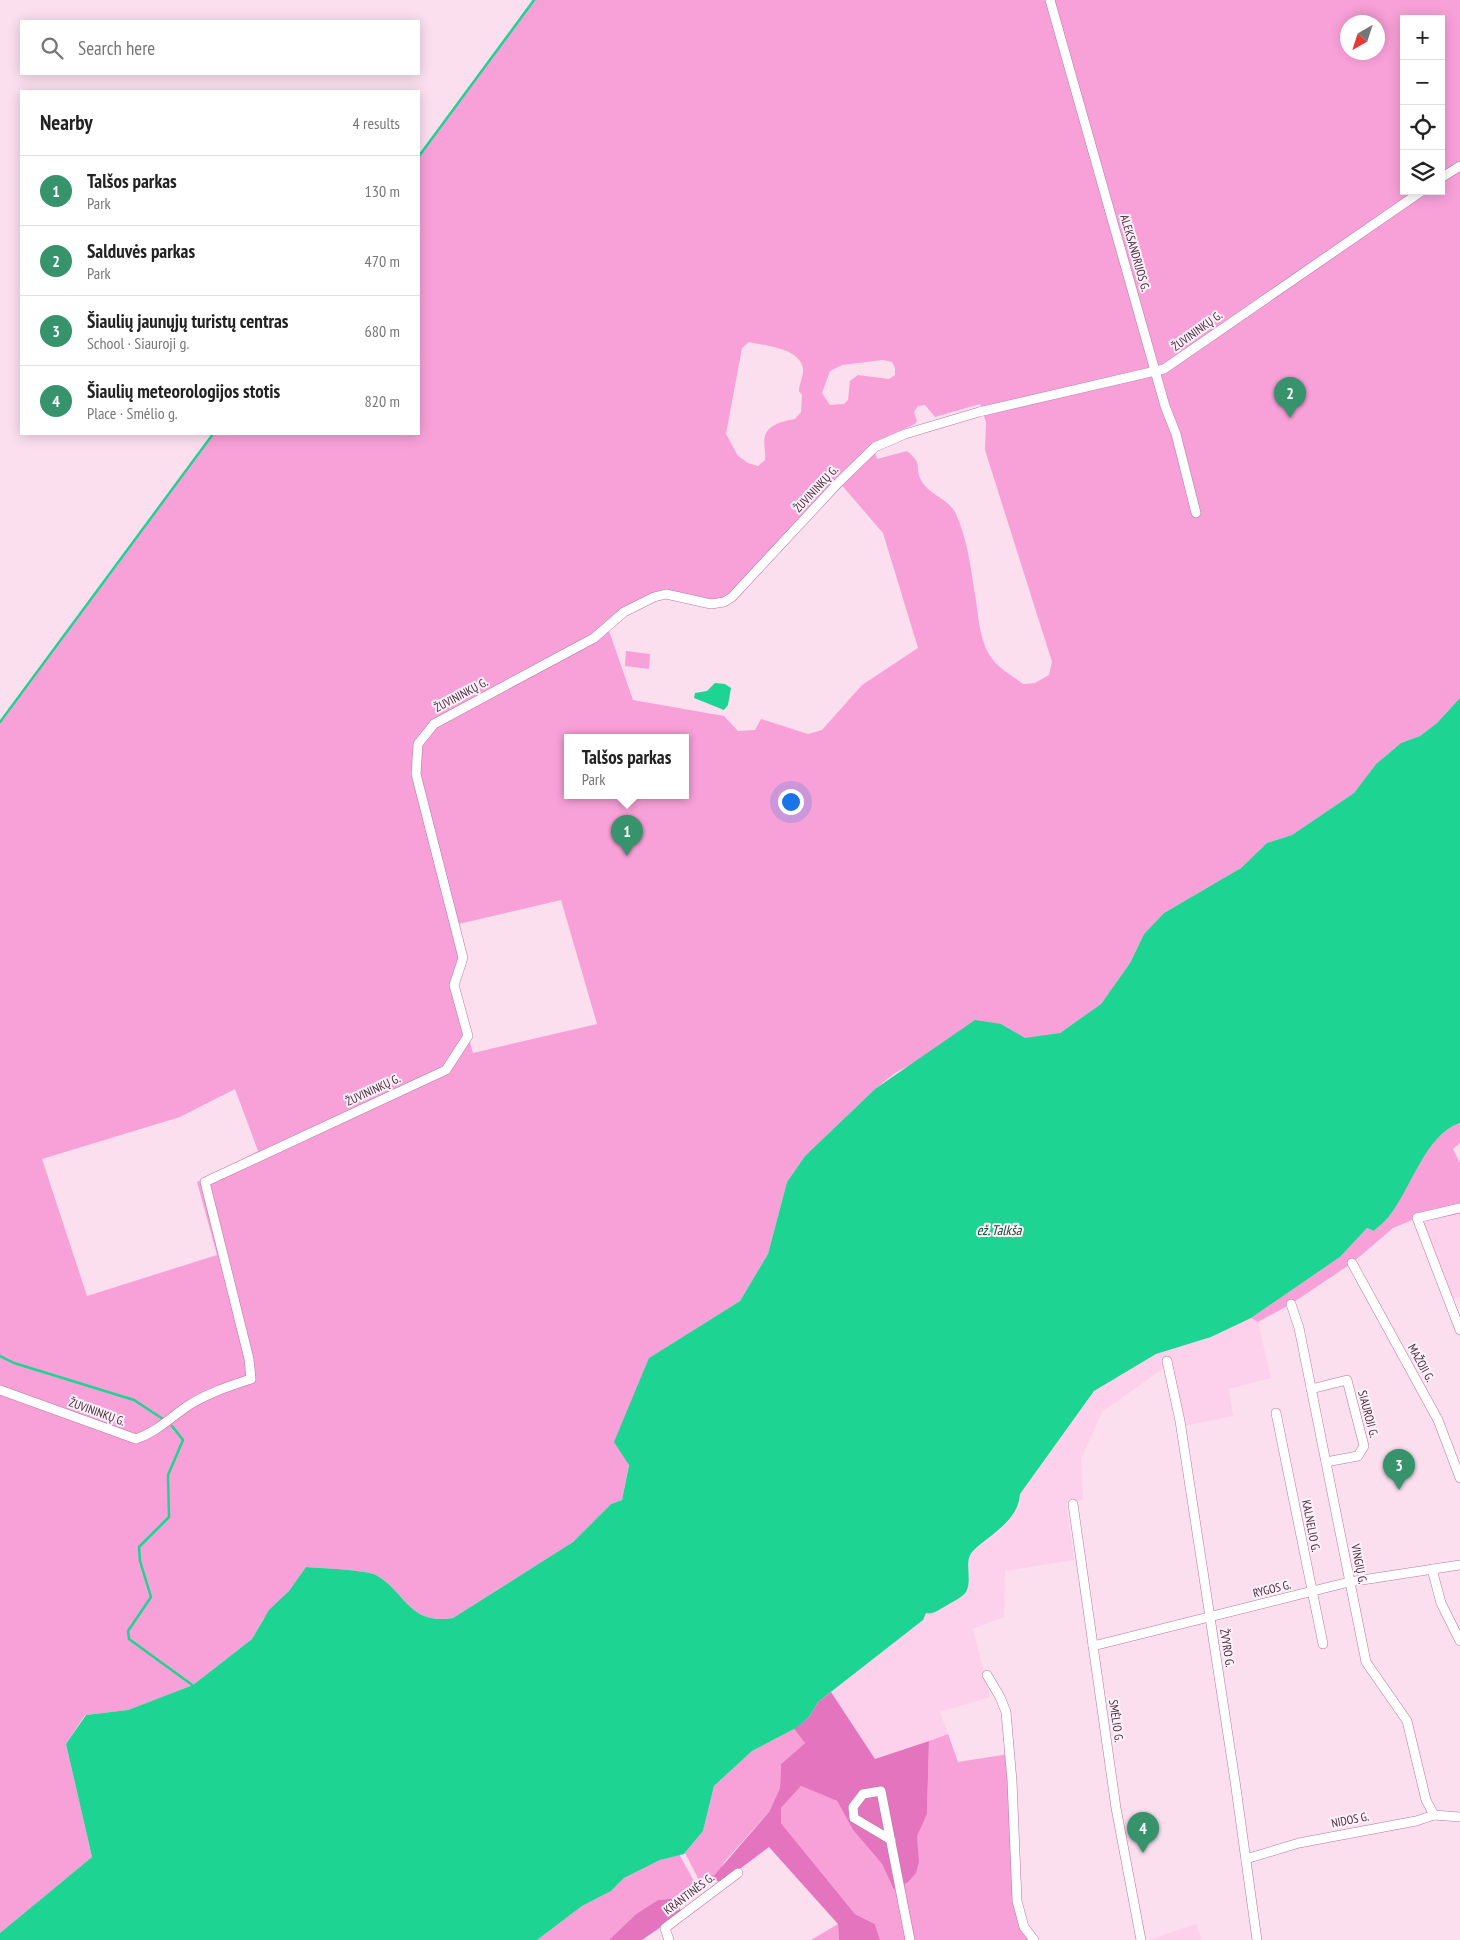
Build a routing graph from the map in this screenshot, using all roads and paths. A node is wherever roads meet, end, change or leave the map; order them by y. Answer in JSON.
{"nodes":[{"id":1,"x":1050,"y":0,"type":"edge"},
{"id":2,"x":1460,"y":166,"type":"edge"},
{"id":3,"x":1445,"y":175,"type":"edge"},
{"id":4,"x":1416,"y":195,"type":"edge"},
{"id":5,"x":1156,"y":372,"type":"junction"},
{"id":6,"x":1196,"y":513,"type":"dead end"},
{"id":7,"x":1460,"y":1208,"type":"edge"},
{"id":8,"x":1352,"y":1263,"type":"dead end"},
{"id":9,"x":1291,"y":1304,"type":"dead end"},
{"id":10,"x":1460,"y":1330,"type":"edge"},
{"id":11,"x":1168,"y":1361,"type":"dead end"},
{"id":12,"x":1312,"y":1389,"type":"junction"},
{"id":13,"x":0,"y":1390,"type":"edge"},
{"id":14,"x":1276,"y":1413,"type":"dead end"},
{"id":15,"x":1326,"y":1462,"type":"junction"},
{"id":16,"x":1460,"y":1478,"type":"edge"},
{"id":17,"x":1073,"y":1504,"type":"dead end"},
{"id":18,"x":1460,"y":1565,"type":"edge"},
{"id":19,"x":1432,"y":1569,"type":"junction"},
{"id":20,"x":1349,"y":1582,"type":"junction"},
{"id":21,"x":1312,"y":1592,"type":"junction"},
{"id":22,"x":1210,"y":1618,"type":"junction"},
{"id":23,"x":1460,"y":1641,"type":"edge"},
{"id":24,"x":1323,"y":1644,"type":"dead end"},
{"id":25,"x":1092,"y":1646,"type":"junction"},
{"id":26,"x":987,"y":1675,"type":"dead end"},
{"id":27,"x":1434,"y":1815,"type":"junction"},
{"id":28,"x":1460,"y":1817,"type":"edge"},
{"id":29,"x":891,"y":1840,"type":"junction"},
{"id":30,"x":1246,"y":1859,"type":"junction"},
{"id":31,"x":738,"y":1873,"type":"dead end"},
{"id":32,"x":669,"y":1940,"type":"edge"},
{"id":33,"x":910,"y":1940,"type":"edge"},
{"id":34,"x":1034,"y":1940,"type":"edge"},
{"id":35,"x":1140,"y":1940,"type":"edge"},
{"id":36,"x":1256,"y":1940,"type":"edge"}],
"edges":[{"from":1,"to":5,"type":"street","name":"ALEKSANDRIJOS G."},
{"from":2,"to":3,"type":"street"},
{"from":4,"to":5,"type":"street","name":"ŽUVININKŲ G."},
{"from":5,"to":6,"type":"street","name":"ALEKSANDRIJOS G."},
{"from":5,"to":13,"type":"street","name":"ŽUVININKŲ G."},
{"from":7,"to":10,"type":"street"},
{"from":8,"to":16,"type":"street","name":"MAŽOJI G."},
{"from":9,"to":12,"type":"street","name":"VINGIŲ G."},
{"from":11,"to":22,"type":"street","name":"ŽVYRO G."},
{"from":12,"to":15,"type":"street","name":"VINGIŲ G."},
{"from":12,"to":15,"type":"street","name":"SIAUROJI G."},
{"from":14,"to":21,"type":"street","name":"KALNELIO G."},
{"from":15,"to":20,"type":"street","name":"VINGIŲ G."},
{"from":17,"to":25,"type":"street","name":"SMĖLIO G."},
{"from":18,"to":19,"type":"street","name":"RYGOS G."},
{"from":19,"to":20,"type":"street","name":"RYGOS G."},
{"from":19,"to":23,"type":"street"},
{"from":20,"to":21,"type":"street","name":"RYGOS G."},
{"from":20,"to":27,"type":"street","name":"VINGIŲ G."},
{"from":21,"to":22,"type":"street","name":"RYGOS G."},
{"from":21,"to":24,"type":"street","name":"KALNELIO G."},
{"from":22,"to":25,"type":"street","name":"RYGOS G."},
{"from":22,"to":30,"type":"street","name":"ŽVYRO G."},
{"from":25,"to":35,"type":"street","name":"SMĖLIO G."},
{"from":26,"to":34,"type":"street"},
{"from":27,"to":28,"type":"street","name":"NIDOS G."},
{"from":27,"to":30,"type":"street","name":"NIDOS G."},
{"from":29,"to":29,"type":"street"},
{"from":29,"to":33,"type":"street"},
{"from":30,"to":36,"type":"street","name":"ŽVYRO G."},
{"from":31,"to":32,"type":"street","name":"KRANTINĖS G."}]}
